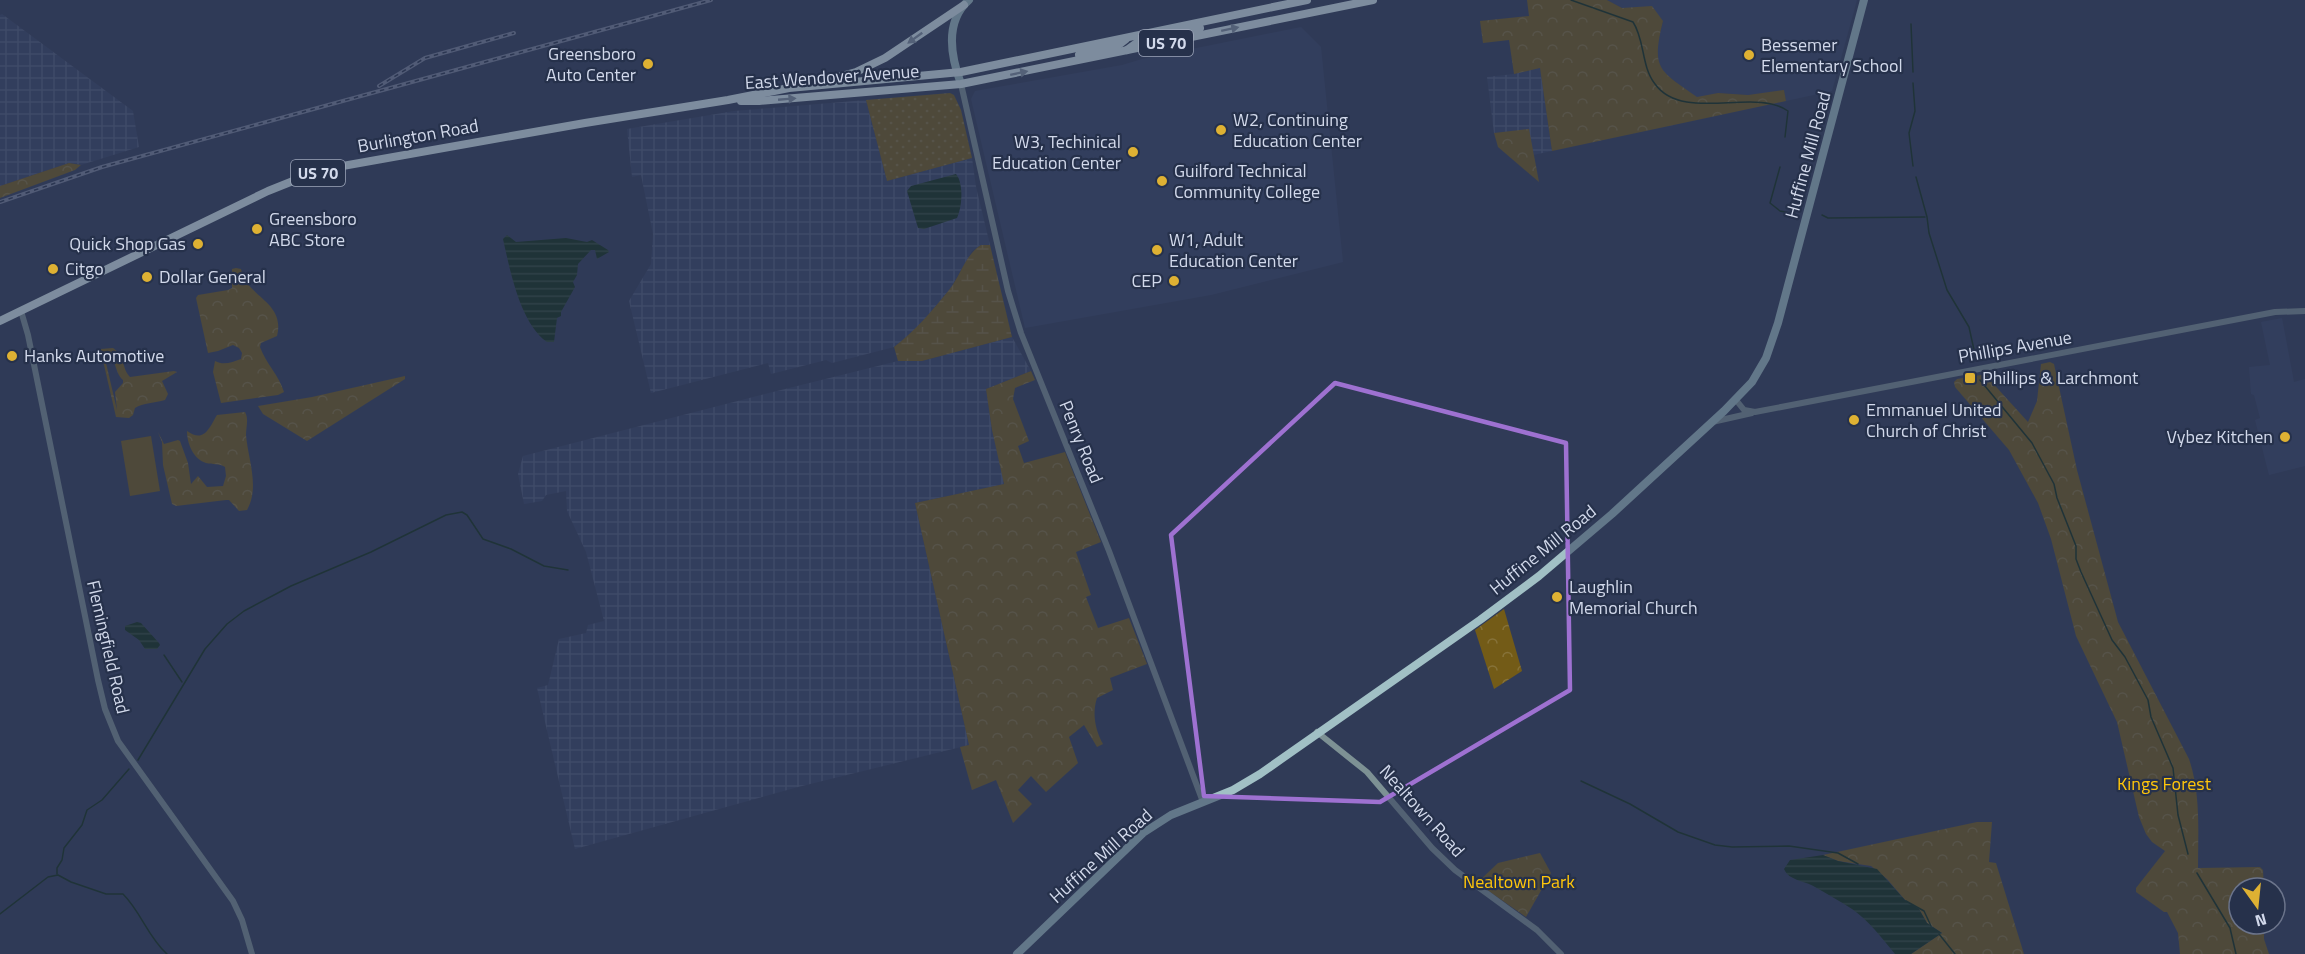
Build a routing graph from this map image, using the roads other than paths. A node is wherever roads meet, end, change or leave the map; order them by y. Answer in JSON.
{"nodes":[{"id":1,"x":1308,"y":0,"type":"edge"},
{"id":2,"x":1373,"y":0,"type":"edge"},
{"id":3,"x":1864,"y":0,"type":"edge"},
{"id":4,"x":968,"y":2,"type":"edge"},
{"id":5,"x":1219,"y":18,"type":"junction"},
{"id":6,"x":1127,"y":38,"type":"junction"},
{"id":7,"x":1126,"y":51,"type":"junction"},
{"id":8,"x":1060,"y":64,"type":"junction"},
{"id":9,"x":959,"y":72,"type":"junction"},
{"id":10,"x":961,"y":84,"type":"junction"},
{"id":11,"x":789,"y":88,"type":"junction"},
{"id":12,"x":728,"y":100,"type":"junction"},
{"id":13,"x":21,"y":311,"type":"junction"},
{"id":14,"x":2305,"y":311,"type":"edge"},
{"id":15,"x":0,"y":321,"type":"edge"},
{"id":16,"x":1736,"y":400,"type":"junction"},
{"id":17,"x":1755,"y":412,"type":"junction"},
{"id":18,"x":1712,"y":422,"type":"junction"},
{"id":19,"x":1317,"y":732,"type":"junction"},
{"id":20,"x":1203,"y":802,"type":"junction"},
{"id":21,"x":252,"y":954,"type":"edge"},
{"id":22,"x":1017,"y":954,"type":"edge"},
{"id":23,"x":1561,"y":954,"type":"edge"}],
"edges":[{"from":1,"to":5,"type":"highway","name":"East Wendover Avenue","number":"US 70"},
{"from":7,"to":2,"type":"highway","name":"East Wendover Avenue","number":"US 70","one_way":true},
{"from":3,"to":16,"type":"main road","name":"Huffine Mill Road"},
{"from":4,"to":9,"type":"main road"},
{"from":4,"to":11,"type":"highway","one_way":true},
{"from":5,"to":6,"type":"highway","name":"East Wendover Avenue","number":"US 70"},
{"from":5,"to":7,"type":"highway"},
{"from":6,"to":8,"type":"highway"},
{"from":6,"to":9,"type":"highway","name":"East Wendover Avenue","number":"US 70"},
{"from":7,"to":8,"type":"highway","name":"East Wendover Avenue","number":"US 70"},
{"from":10,"to":8,"type":"highway","name":"East Wendover Avenue","number":"US 70","one_way":true},
{"from":9,"to":10,"type":"main road"},
{"from":9,"to":11,"type":"highway","name":"East Wendover Avenue","number":"US 70"},
{"from":12,"to":10,"type":"highway","name":"East Wendover Avenue","number":"US 70","one_way":true},
{"from":10,"to":20,"type":"street","name":"Penry Road"},
{"from":11,"to":12,"type":"highway","name":"East Wendover Avenue","number":"US 70"},
{"from":12,"to":13,"type":"highway","name":"Burlington Road","number":"US 70"},
{"from":13,"to":15,"type":"highway","name":"Burlington Road","number":"US 70"},
{"from":13,"to":21,"type":"street","name":"Flemingfield Road"},
{"from":14,"to":17,"type":"street","name":"Phillips Avenue"},
{"from":16,"to":17,"type":"street"},
{"from":16,"to":18,"type":"main road","name":"Huffine Mill Road"},
{"from":17,"to":18,"type":"street","name":"Phillips Avenue"},
{"from":18,"to":19,"type":"main road","name":"Huffine Mill Road"},
{"from":19,"to":20,"type":"main road","name":"Huffine Mill Road"},
{"from":19,"to":23,"type":"street","name":"Nealtown Road"},
{"from":20,"to":22,"type":"main road","name":"Huffine Mill Road"}]}
